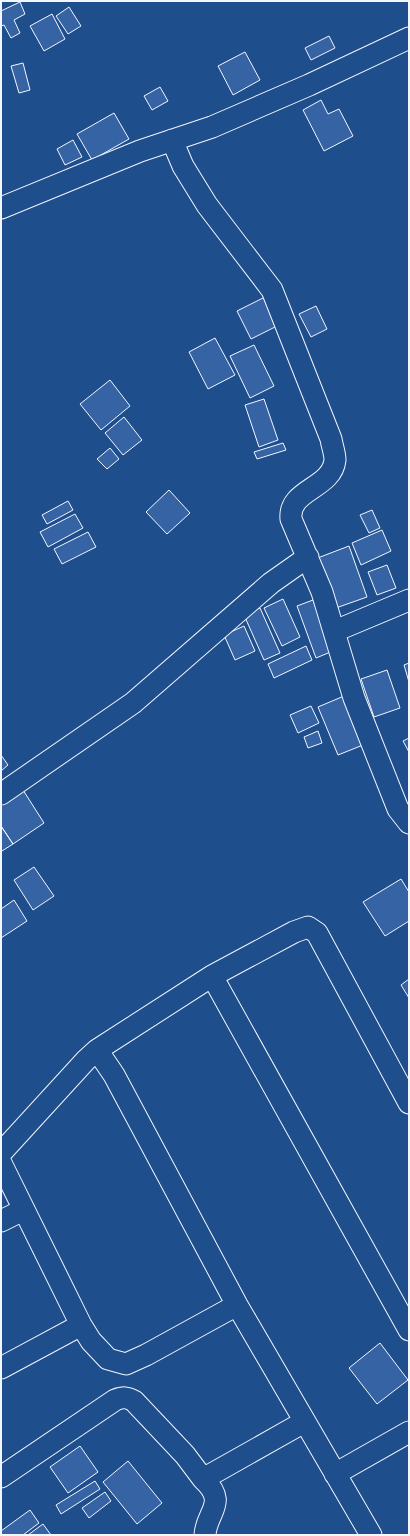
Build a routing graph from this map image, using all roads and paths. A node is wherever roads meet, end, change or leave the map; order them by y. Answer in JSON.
{"nodes":[{"id":1,"x":409,"y":38,"type":"edge"},
{"id":2,"x":172,"y":140,"type":"junction"},
{"id":3,"x":1,"y":208,"type":"edge"},
{"id":4,"x":308,"y":557,"type":"junction"},
{"id":5,"x":409,"y":600,"type":"edge"},
{"id":6,"x":335,"y":631,"type":"junction"},
{"id":7,"x":1,"y":794,"type":"edge"},
{"id":8,"x":409,"y":823,"type":"edge"},
{"id":9,"x":212,"y":976,"type":"junction"},
{"id":10,"x":97,"y":1050,"type":"junction"},
{"id":11,"x":409,"y":1102,"type":"edge"},
{"id":12,"x":1,"y":1152,"type":"edge"},
{"id":13,"x":1,"y":1163,"type":"edge"},
{"id":14,"x":23,"y":1210,"type":"junction"},
{"id":15,"x":1,"y":1221,"type":"edge"},
{"id":16,"x":236,"y":1305,"type":"junction"},
{"id":17,"x":81,"y":1325,"type":"junction"},
{"id":18,"x":409,"y":1330,"type":"edge"},
{"id":19,"x":1,"y":1368,"type":"edge"},
{"id":20,"x":304,"y":1422,"type":"junction"},
{"id":21,"x":409,"y":1432,"type":"edge"},
{"id":22,"x":335,"y":1474,"type":"junction"},
{"id":23,"x":1,"y":1477,"type":"edge"},
{"id":24,"x":203,"y":1479,"type":"junction"},
{"id":25,"x":364,"y":1533,"type":"edge"},
{"id":26,"x":205,"y":1535,"type":"edge"}],
"edges":[{"from":1,"to":2,"type":"street"},
{"from":2,"to":3,"type":"street"},
{"from":2,"to":4,"type":"street"},
{"from":4,"to":6,"type":"street"},
{"from":4,"to":7,"type":"street"},
{"from":5,"to":6,"type":"street"},
{"from":6,"to":8,"type":"street"},
{"from":9,"to":10,"type":"street"},
{"from":9,"to":11,"type":"street"},
{"from":9,"to":18,"type":"street"},
{"from":10,"to":12,"type":"street"},
{"from":10,"to":16,"type":"street"},
{"from":13,"to":14,"type":"street"},
{"from":14,"to":15,"type":"street"},
{"from":14,"to":17,"type":"street"},
{"from":16,"to":17,"type":"street"},
{"from":16,"to":20,"type":"street"},
{"from":17,"to":19,"type":"street"},
{"from":20,"to":22,"type":"street"},
{"from":20,"to":24,"type":"street"},
{"from":21,"to":22,"type":"street"},
{"from":22,"to":25,"type":"street"},
{"from":23,"to":24,"type":"street"},
{"from":24,"to":26,"type":"street"}]}
